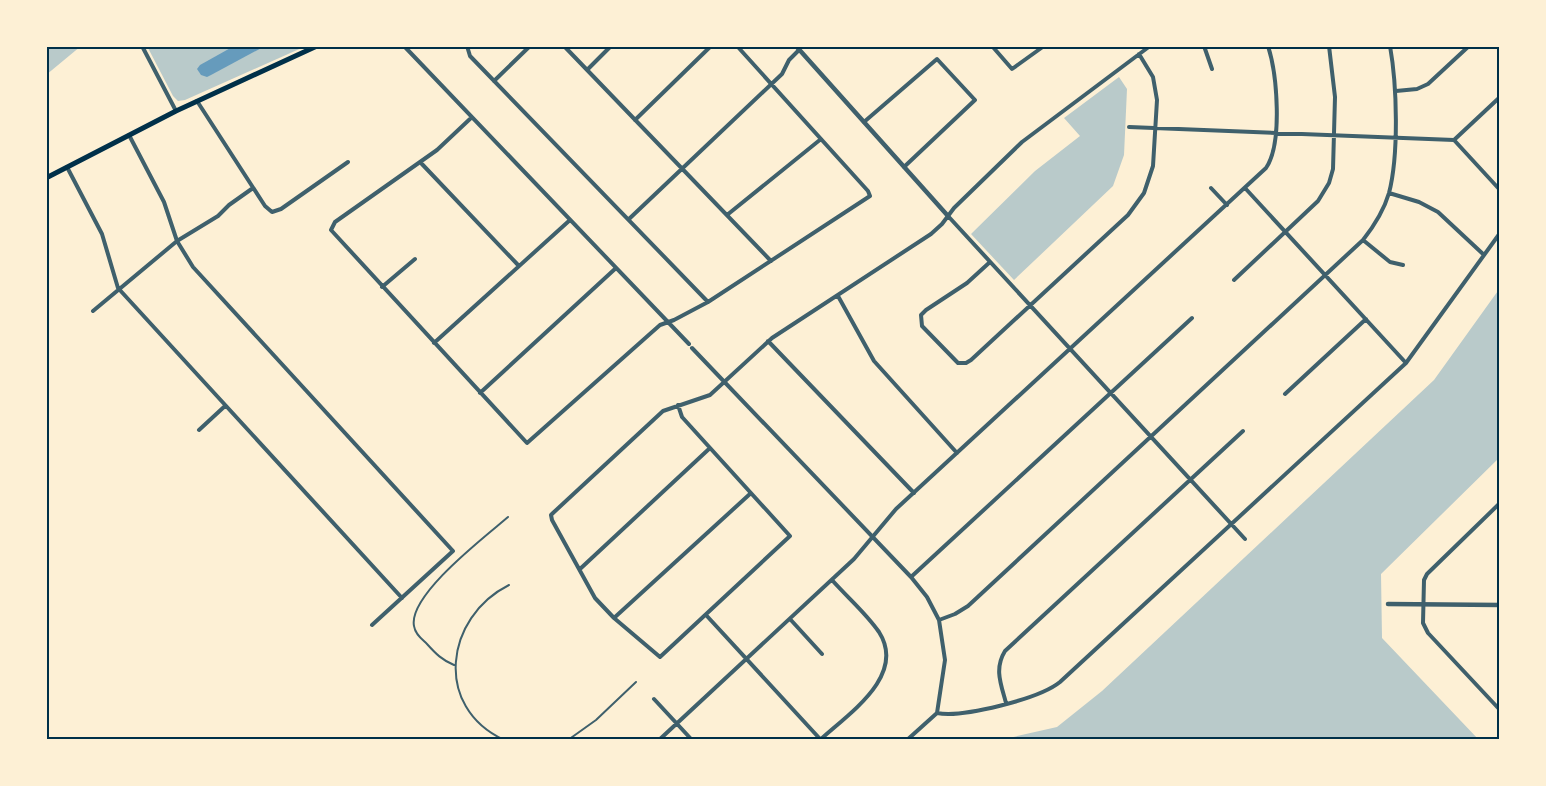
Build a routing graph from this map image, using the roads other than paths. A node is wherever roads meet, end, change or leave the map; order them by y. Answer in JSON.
{"nodes":[{"id":1,"x":142,"y":46,"type":"edge"},
{"id":2,"x":317,"y":46,"type":"edge"},
{"id":3,"x":404,"y":46,"type":"edge"},
{"id":4,"x":467,"y":46,"type":"edge"},
{"id":5,"x":530,"y":46,"type":"edge"},
{"id":6,"x":564,"y":46,"type":"edge"},
{"id":7,"x":612,"y":46,"type":"edge"},
{"id":8,"x":711,"y":46,"type":"edge"},
{"id":9,"x":737,"y":46,"type":"edge"},
{"id":10,"x":992,"y":46,"type":"edge"},
{"id":11,"x":1044,"y":46,"type":"edge"},
{"id":12,"x":1150,"y":46,"type":"edge"},
{"id":13,"x":1204,"y":46,"type":"edge"},
{"id":14,"x":1268,"y":46,"type":"edge"},
{"id":15,"x":1329,"y":46,"type":"edge"},
{"id":16,"x":1390,"y":46,"type":"edge"},
{"id":17,"x":1469,"y":46,"type":"edge"},
{"id":18,"x":797,"y":48,"type":"edge"},
{"id":19,"x":1140,"y":54,"type":"junction"},
{"id":20,"x":1212,"y":69,"type":"dead end"},
{"id":21,"x":587,"y":70,"type":"junction"},
{"id":22,"x":494,"y":81,"type":"junction"},
{"id":23,"x":771,"y":84,"type":"junction"},
{"id":24,"x":1396,"y":91,"type":"junction"},
{"id":25,"x":1500,"y":97,"type":"edge"},
{"id":26,"x":196,"y":101,"type":"junction"},
{"id":27,"x":176,"y":111,"type":"junction"},
{"id":28,"x":472,"y":118,"type":"junction"},
{"id":29,"x":635,"y":120,"type":"junction"},
{"id":30,"x":864,"y":122,"type":"junction"},
{"id":31,"x":1129,"y":127,"type":"dead end"},
{"id":32,"x":1156,"y":128,"type":"junction"},
{"id":33,"x":1275,"y":132,"type":"junction"},
{"id":34,"x":129,"y":135,"type":"junction"},
{"id":35,"x":1335,"y":135,"type":"junction"},
{"id":36,"x":1394,"y":137,"type":"junction"},
{"id":37,"x":820,"y":139,"type":"junction"},
{"id":38,"x":1454,"y":140,"type":"junction"},
{"id":39,"x":348,"y":162,"type":"dead end"},
{"id":40,"x":421,"y":163,"type":"junction"},
{"id":41,"x":67,"y":167,"type":"junction"},
{"id":42,"x":904,"y":167,"type":"junction"},
{"id":43,"x":682,"y":169,"type":"junction"},
{"id":44,"x":46,"y":178,"type":"edge"},
{"id":45,"x":253,"y":188,"type":"junction"},
{"id":46,"x":1211,"y":188,"type":"dead end"},
{"id":47,"x":1245,"y":188,"type":"junction"},
{"id":48,"x":1500,"y":190,"type":"edge"},
{"id":49,"x":1389,"y":194,"type":"junction"},
{"id":50,"x":1227,"y":205,"type":"junction"},
{"id":51,"x":727,"y":215,"type":"junction"},
{"id":52,"x":948,"y":216,"type":"junction"},
{"id":53,"x":629,"y":219,"type":"junction"},
{"id":54,"x":570,"y":220,"type":"junction"},
{"id":55,"x":1285,"y":232,"type":"junction"},
{"id":56,"x":1500,"y":233,"type":"edge"},
{"id":57,"x":1363,"y":240,"type":"junction"},
{"id":58,"x":177,"y":241,"type":"junction"},
{"id":59,"x":1483,"y":254,"type":"junction"},
{"id":60,"x":415,"y":259,"type":"dead end"},
{"id":61,"x":771,"y":261,"type":"junction"},
{"id":62,"x":990,"y":262,"type":"junction"},
{"id":63,"x":1403,"y":265,"type":"dead end"},
{"id":64,"x":519,"y":266,"type":"junction"},
{"id":65,"x":616,"y":268,"type":"junction"},
{"id":66,"x":1325,"y":276,"type":"junction"},
{"id":67,"x":1234,"y":280,"type":"dead end"},
{"id":68,"x":382,"y":287,"type":"junction"},
{"id":69,"x":118,"y":288,"type":"junction"},
{"id":70,"x":838,"y":296,"type":"junction"},
{"id":71,"x":708,"y":302,"type":"junction"},
{"id":72,"x":1030,"y":306,"type":"junction"},
{"id":73,"x":93,"y":311,"type":"dead end"},
{"id":74,"x":1192,"y":318,"type":"dead end"},
{"id":75,"x":1366,"y":319,"type":"junction"},
{"id":76,"x":668,"y":322,"type":"junction"},
{"id":77,"x":768,"y":341,"type":"junction"},
{"id":78,"x":434,"y":343,"type":"junction"},
{"id":79,"x":1070,"y":350,"type":"junction"},
{"id":80,"x":1406,"y":363,"type":"junction"},
{"id":81,"x":725,"y":381,"type":"junction"},
{"id":82,"x":480,"y":392,"type":"junction"},
{"id":83,"x":1110,"y":393,"type":"junction"},
{"id":84,"x":1285,"y":394,"type":"dead end"},
{"id":85,"x":678,"y":405,"type":"junction"},
{"id":86,"x":225,"y":406,"type":"junction"},
{"id":87,"x":199,"y":430,"type":"dead end"},
{"id":88,"x":1243,"y":431,"type":"dead end"},
{"id":89,"x":1150,"y":437,"type":"junction"},
{"id":90,"x":710,"y":448,"type":"junction"},
{"id":91,"x":957,"y":453,"type":"junction"},
{"id":92,"x":1191,"y":481,"type":"junction"},
{"id":93,"x":751,"y":492,"type":"junction"},
{"id":94,"x":914,"y":493,"type":"junction"},
{"id":95,"x":1500,"y":503,"type":"edge"},
{"id":96,"x":508,"y":517,"type":"dead end"},
{"id":97,"x":1232,"y":524,"type":"junction"},
{"id":98,"x":873,"y":536,"type":"junction"},
{"id":99,"x":1246,"y":539,"type":"dead end"},
{"id":100,"x":580,"y":569,"type":"junction"},
{"id":101,"x":911,"y":577,"type":"junction"},
{"id":102,"x":832,"y":580,"type":"junction"},
{"id":103,"x":509,"y":585,"type":"dead end"},
{"id":104,"x":402,"y":598,"type":"junction"},
{"id":105,"x":1388,"y":604,"type":"dead end"},
{"id":106,"x":1423,"y":604,"type":"junction"},
{"id":107,"x":1500,"y":605,"type":"edge"},
{"id":108,"x":706,"y":615,"type":"junction"},
{"id":109,"x":614,"y":618,"type":"junction"},
{"id":110,"x":790,"y":619,"type":"junction"},
{"id":111,"x":939,"y":620,"type":"junction"},
{"id":112,"x":372,"y":626,"type":"dead end"},
{"id":113,"x":822,"y":654,"type":"dead end"},
{"id":114,"x":746,"y":658,"type":"junction"},
{"id":115,"x":454,"y":665,"type":"junction"},
{"id":116,"x":636,"y":682,"type":"dead end"},
{"id":117,"x":654,"y":699,"type":"dead end"},
{"id":118,"x":1006,"y":703,"type":"junction"},
{"id":119,"x":1500,"y":710,"type":"edge"},
{"id":120,"x":936,"y":714,"type":"junction"},
{"id":121,"x":676,"y":724,"type":"junction"},
{"id":122,"x":504,"y":740,"type":"edge"},
{"id":123,"x":568,"y":740,"type":"edge"},
{"id":124,"x":659,"y":740,"type":"edge"},
{"id":125,"x":692,"y":740,"type":"edge"},
{"id":126,"x":820,"y":740,"type":"edge"},
{"id":127,"x":907,"y":740,"type":"edge"}],
"edges":[{"from":1,"to":27,"type":"street"},
{"from":2,"to":26,"type":"main road"},
{"from":3,"to":28,"type":"street"},
{"from":4,"to":22,"type":"street"},
{"from":5,"to":22,"type":"street"},
{"from":6,"to":21,"type":"street"},
{"from":7,"to":21,"type":"street"},
{"from":8,"to":29,"type":"street"},
{"from":9,"to":23,"type":"street"},
{"from":10,"to":11,"type":"street"},
{"from":12,"to":19,"type":"street"},
{"from":13,"to":20,"type":"street"},
{"from":14,"to":33,"type":"street"},
{"from":15,"to":35,"type":"street"},
{"from":16,"to":24,"type":"street"},
{"from":17,"to":24,"type":"street"},
{"from":18,"to":23,"type":"street"},
{"from":18,"to":30,"type":"street"},
{"from":19,"to":32,"type":"street"},
{"from":19,"to":52,"type":"street"},
{"from":21,"to":29,"type":"street"},
{"from":22,"to":53,"type":"street"},
{"from":23,"to":37,"type":"street"},
{"from":23,"to":43,"type":"street"},
{"from":24,"to":36,"type":"street"},
{"from":25,"to":38,"type":"street"},
{"from":26,"to":27,"type":"main road"},
{"from":26,"to":45,"type":"street"},
{"from":27,"to":34,"type":"main road"},
{"from":28,"to":40,"type":"street"},
{"from":28,"to":54,"type":"street"},
{"from":29,"to":43,"type":"street"},
{"from":30,"to":42,"type":"street"},
{"from":30,"to":42,"type":"street"},
{"from":31,"to":32,"type":"street"},
{"from":32,"to":33,"type":"street"},
{"from":32,"to":72,"type":"street"},
{"from":33,"to":35,"type":"street"},
{"from":33,"to":47,"type":"street"},
{"from":34,"to":41,"type":"main road"},
{"from":34,"to":58,"type":"street"},
{"from":35,"to":36,"type":"street"},
{"from":35,"to":55,"type":"street"},
{"from":36,"to":38,"type":"street"},
{"from":36,"to":49,"type":"street"},
{"from":37,"to":51,"type":"street"},
{"from":37,"to":61,"type":"street"},
{"from":38,"to":48,"type":"street"},
{"from":39,"to":45,"type":"street"},
{"from":40,"to":64,"type":"street"},
{"from":40,"to":68,"type":"street"},
{"from":41,"to":44,"type":"main road"},
{"from":41,"to":69,"type":"street"},
{"from":42,"to":52,"type":"street"},
{"from":43,"to":51,"type":"street"},
{"from":43,"to":53,"type":"street"},
{"from":45,"to":58,"type":"street"},
{"from":46,"to":50,"type":"street"},
{"from":47,"to":50,"type":"street"},
{"from":47,"to":55,"type":"street"},
{"from":49,"to":57,"type":"street"},
{"from":49,"to":59,"type":"street"},
{"from":50,"to":79,"type":"street"},
{"from":51,"to":61,"type":"street"},
{"from":52,"to":62,"type":"street"},
{"from":52,"to":70,"type":"street"},
{"from":53,"to":71,"type":"street"},
{"from":54,"to":64,"type":"street"},
{"from":54,"to":65,"type":"street"},
{"from":55,"to":66,"type":"street"},
{"from":55,"to":67,"type":"street"},
{"from":56,"to":59,"type":"street"},
{"from":57,"to":63,"type":"street"},
{"from":57,"to":66,"type":"street"},
{"from":58,"to":69,"type":"street"},
{"from":58,"to":104,"type":"street"},
{"from":59,"to":80,"type":"street"},
{"from":60,"to":68,"type":"street"},
{"from":61,"to":71,"type":"street"},
{"from":62,"to":72,"type":"street"},
{"from":62,"to":72,"type":"street"},
{"from":64,"to":78,"type":"street"},
{"from":65,"to":76,"type":"street"},
{"from":65,"to":82,"type":"street"},
{"from":66,"to":75,"type":"street"},
{"from":66,"to":89,"type":"street"},
{"from":68,"to":78,"type":"street"},
{"from":69,"to":73,"type":"street"},
{"from":69,"to":86,"type":"street"},
{"from":70,"to":77,"type":"street"},
{"from":70,"to":91,"type":"street"},
{"from":71,"to":76,"type":"street"},
{"from":72,"to":79,"type":"street"},
{"from":74,"to":83,"type":"street"},
{"from":75,"to":80,"type":"street"},
{"from":75,"to":84,"type":"street"},
{"from":76,"to":81,"type":"street"},
{"from":76,"to":82,"type":"street"},
{"from":77,"to":81,"type":"street"},
{"from":77,"to":94,"type":"street"},
{"from":78,"to":82,"type":"street"},
{"from":79,"to":83,"type":"street"},
{"from":79,"to":91,"type":"street"},
{"from":80,"to":97,"type":"street"},
{"from":81,"to":85,"type":"street"},
{"from":81,"to":98,"type":"street"},
{"from":83,"to":89,"type":"street"},
{"from":83,"to":101,"type":"street"},
{"from":85,"to":90,"type":"street"},
{"from":85,"to":100,"type":"street"},
{"from":86,"to":87,"type":"street"},
{"from":86,"to":104,"type":"street"},
{"from":88,"to":92,"type":"street"},
{"from":89,"to":92,"type":"street"},
{"from":89,"to":111,"type":"street"},
{"from":90,"to":93,"type":"street"},
{"from":90,"to":100,"type":"street"},
{"from":91,"to":94,"type":"street"},
{"from":92,"to":97,"type":"street"},
{"from":92,"to":118,"type":"street"},
{"from":93,"to":108,"type":"street"},
{"from":93,"to":109,"type":"street"},
{"from":94,"to":98,"type":"street"},
{"from":95,"to":106,"type":"street"},
{"from":96,"to":115,"type":"lane"},
{"from":97,"to":99,"type":"street"},
{"from":97,"to":118,"type":"street"},
{"from":98,"to":101,"type":"street"},
{"from":98,"to":102,"type":"street"},
{"from":100,"to":109,"type":"street"},
{"from":101,"to":111,"type":"street"},
{"from":102,"to":110,"type":"street"},
{"from":102,"to":126,"type":"street"},
{"from":103,"to":115,"type":"lane"},
{"from":104,"to":112,"type":"street"},
{"from":105,"to":106,"type":"street"},
{"from":106,"to":107,"type":"street"},
{"from":106,"to":119,"type":"street"},
{"from":108,"to":109,"type":"street"},
{"from":108,"to":114,"type":"street"},
{"from":110,"to":113,"type":"street"},
{"from":110,"to":114,"type":"street"},
{"from":111,"to":120,"type":"street"},
{"from":114,"to":121,"type":"street"},
{"from":114,"to":126,"type":"street"},
{"from":115,"to":122,"type":"lane"},
{"from":116,"to":123,"type":"lane"},
{"from":117,"to":121,"type":"street"},
{"from":118,"to":120,"type":"street"},
{"from":120,"to":127,"type":"street"},
{"from":121,"to":124,"type":"street"},
{"from":121,"to":125,"type":"street"}]}
